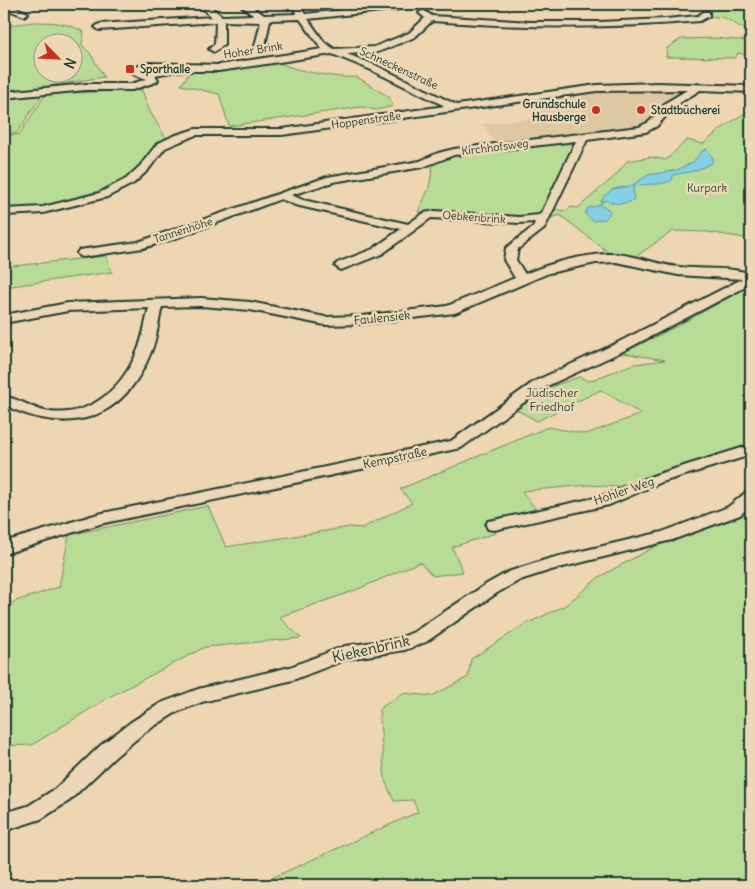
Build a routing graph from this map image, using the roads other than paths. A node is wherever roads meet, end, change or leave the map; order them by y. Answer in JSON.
{"nodes":[{"id":1,"x":202,"y":4,"type":"edge"},
{"id":2,"x":243,"y":4,"type":"edge"},
{"id":3,"x":294,"y":4,"type":"edge"},
{"id":4,"x":4,"y":5,"type":"edge"},
{"id":5,"x":416,"y":5,"type":"edge"},
{"id":6,"x":24,"y":13,"type":"dead end"},
{"id":7,"x":706,"y":14,"type":"dead end"},
{"id":8,"x":305,"y":17,"type":"junction"},
{"id":9,"x":263,"y":18,"type":"junction"},
{"id":10,"x":430,"y":18,"type":"junction"},
{"id":11,"x":220,"y":19,"type":"junction"},
{"id":12,"x":99,"y":27,"type":"dead end"},
{"id":13,"x":260,"y":46,"type":"dead end"},
{"id":14,"x":214,"y":49,"type":"dead end"},
{"id":15,"x":334,"y":52,"type":"junction"},
{"id":16,"x":176,"y":68,"type":"junction"},
{"id":17,"x":149,"y":74,"type":"junction"},
{"id":18,"x":699,"y":87,"type":"junction"},
{"id":19,"x":751,"y":89,"type":"edge"},
{"id":20,"x":4,"y":95,"type":"edge"},
{"id":21,"x":454,"y":107,"type":"junction"},
{"id":22,"x":583,"y":137,"type":"junction"},
{"id":23,"x":281,"y":195,"type":"junction"},
{"id":24,"x":4,"y":212,"type":"edge"},
{"id":25,"x":542,"y":218,"type":"junction"},
{"id":26,"x":410,"y":228,"type":"junction"},
{"id":27,"x":83,"y":253,"type":"dead end"},
{"id":28,"x":341,"y":266,"type":"dead end"},
{"id":29,"x":751,"y":278,"type":"edge"},
{"id":30,"x":522,"y":279,"type":"junction"},
{"id":31,"x":156,"y":304,"type":"junction"},
{"id":32,"x":4,"y":319,"type":"edge"},
{"id":33,"x":7,"y":401,"type":"dead end"},
{"id":34,"x":751,"y":450,"type":"edge"},
{"id":35,"x":751,"y":497,"type":"edge"},
{"id":36,"x":494,"y":525,"type":"dead end"},
{"id":37,"x":4,"y":548,"type":"edge"},
{"id":38,"x":4,"y":822,"type":"edge"}],
"edges":[{"from":1,"to":11,"type":"street"},
{"from":2,"to":9,"type":"street"},
{"from":3,"to":8,"type":"street"},
{"from":4,"to":6,"type":"street"},
{"from":5,"to":8,"type":"street"},
{"from":5,"to":10,"type":"street"},
{"from":7,"to":10,"type":"street"},
{"from":8,"to":9,"type":"street"},
{"from":8,"to":15,"type":"street"},
{"from":9,"to":11,"type":"street"},
{"from":9,"to":13,"type":"street"},
{"from":10,"to":15,"type":"street","name":"Hoher Brink"},
{"from":11,"to":12,"type":"street"},
{"from":11,"to":14,"type":"street"},
{"from":15,"to":16,"type":"street","name":"Hoher Brink"},
{"from":15,"to":21,"type":"street","name":"Schneckenstraße"},
{"from":16,"to":17,"type":"street","name":"Hoher Brink"},
{"from":16,"to":17,"type":"street","name":"Hoher Brink"},
{"from":17,"to":20,"type":"street"},
{"from":18,"to":19,"type":"street","name":"Hoppenstraße"},
{"from":18,"to":21,"type":"street","name":"Hoppenstraße"},
{"from":18,"to":22,"type":"street","name":"Kirchhofsweg"},
{"from":21,"to":24,"type":"street","name":"Hoppenstraße"},
{"from":22,"to":23,"type":"street","name":"Kirchhofsweg"},
{"from":22,"to":25,"type":"street"},
{"from":23,"to":26,"type":"street"},
{"from":23,"to":27,"type":"street","name":"Tannenhöhe"},
{"from":25,"to":26,"type":"street","name":"Oebkenbrink"},
{"from":25,"to":30,"type":"street"},
{"from":26,"to":28,"type":"street","name":"Oebkenbrink"},
{"from":29,"to":30,"type":"street","name":"Faulensiek"},
{"from":29,"to":37,"type":"street","name":"Kempstraße"},
{"from":30,"to":31,"type":"street","name":"Faulensiek"},
{"from":31,"to":32,"type":"street","name":"Faulensiek"},
{"from":31,"to":33,"type":"street"},
{"from":34,"to":36,"type":"street","name":"Hohler Weg"},
{"from":35,"to":38,"type":"street","name":"Kiekenbrink"}]}
